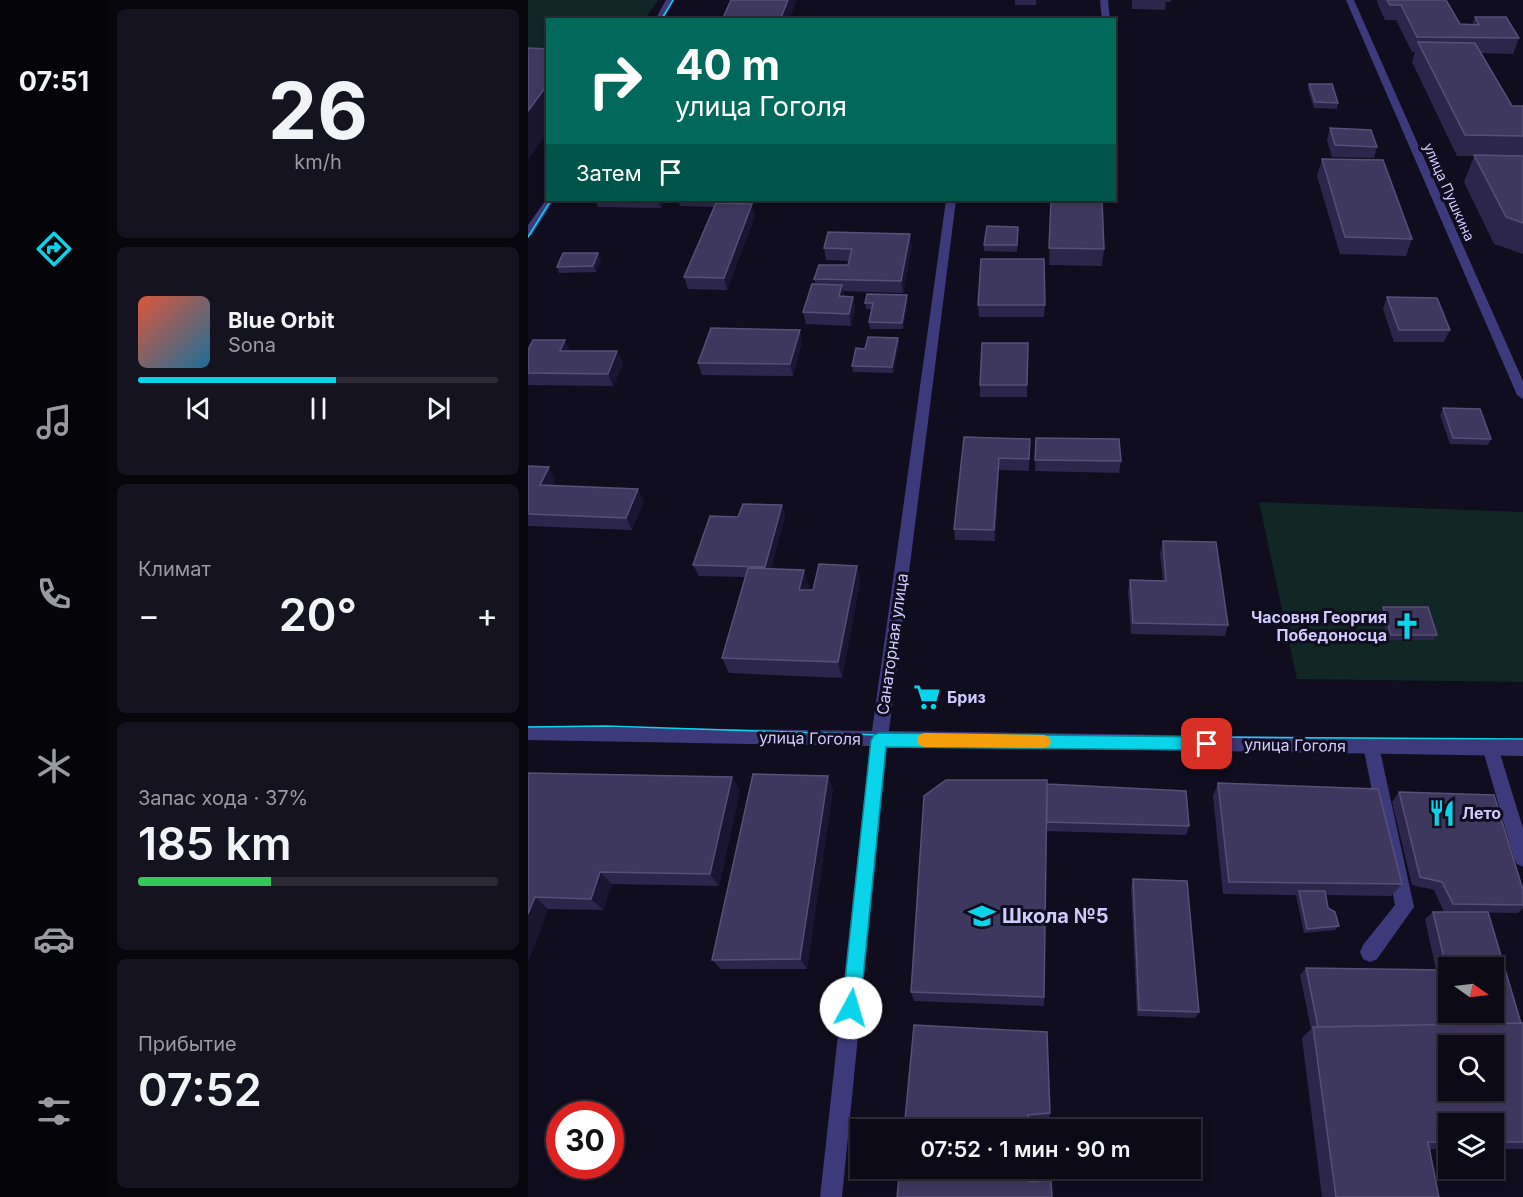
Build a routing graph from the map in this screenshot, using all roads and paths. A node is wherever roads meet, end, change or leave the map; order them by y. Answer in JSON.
{"nodes":[{"id":1,"x":670,"y":0,"type":"edge"},
{"id":2,"x":1104,"y":0,"type":"edge"},
{"id":3,"x":1350,"y":0,"type":"edge"},
{"id":4,"x":660,"y":18,"type":"edge"},
{"id":5,"x":1106,"y":18,"type":"edge"},
{"id":6,"x":548,"y":201,"type":"edge"},
{"id":7,"x":951,"y":201,"type":"edge"},
{"id":8,"x":528,"y":233,"type":"edge"},
{"id":9,"x":1523,"y":395,"type":"edge"},
{"id":10,"x":528,"y":733,"type":"edge"},
{"id":11,"x":879,"y":740,"type":"junction"},
{"id":12,"x":1371,"y":746,"type":"junction"},
{"id":13,"x":1490,"y":747,"type":"junction"},
{"id":14,"x":1523,"y":748,"type":"edge"},
{"id":15,"x":1523,"y":858,"type":"edge"},
{"id":16,"x":1370,"y":952,"type":"dead end"},
{"id":17,"x":831,"y":1197,"type":"edge"}],
"edges":[{"from":1,"to":4,"type":"street"},
{"from":2,"to":5,"type":"street"},
{"from":3,"to":9,"type":"street","name":"улица Пушкина"},
{"from":6,"to":8,"type":"street"},
{"from":7,"to":11,"type":"street","name":"Санаторная улица"},
{"from":10,"to":11,"type":"street","name":"улица Гоголя"},
{"from":11,"to":12,"type":"street","name":"улица Гоголя"},
{"from":11,"to":17,"type":"street","name":"Санаторная улица"},
{"from":12,"to":13,"type":"street","name":"улица Гоголя"},
{"from":12,"to":16,"type":"street"},
{"from":13,"to":14,"type":"street","name":"улица Гоголя"},
{"from":13,"to":15,"type":"street"}]}
